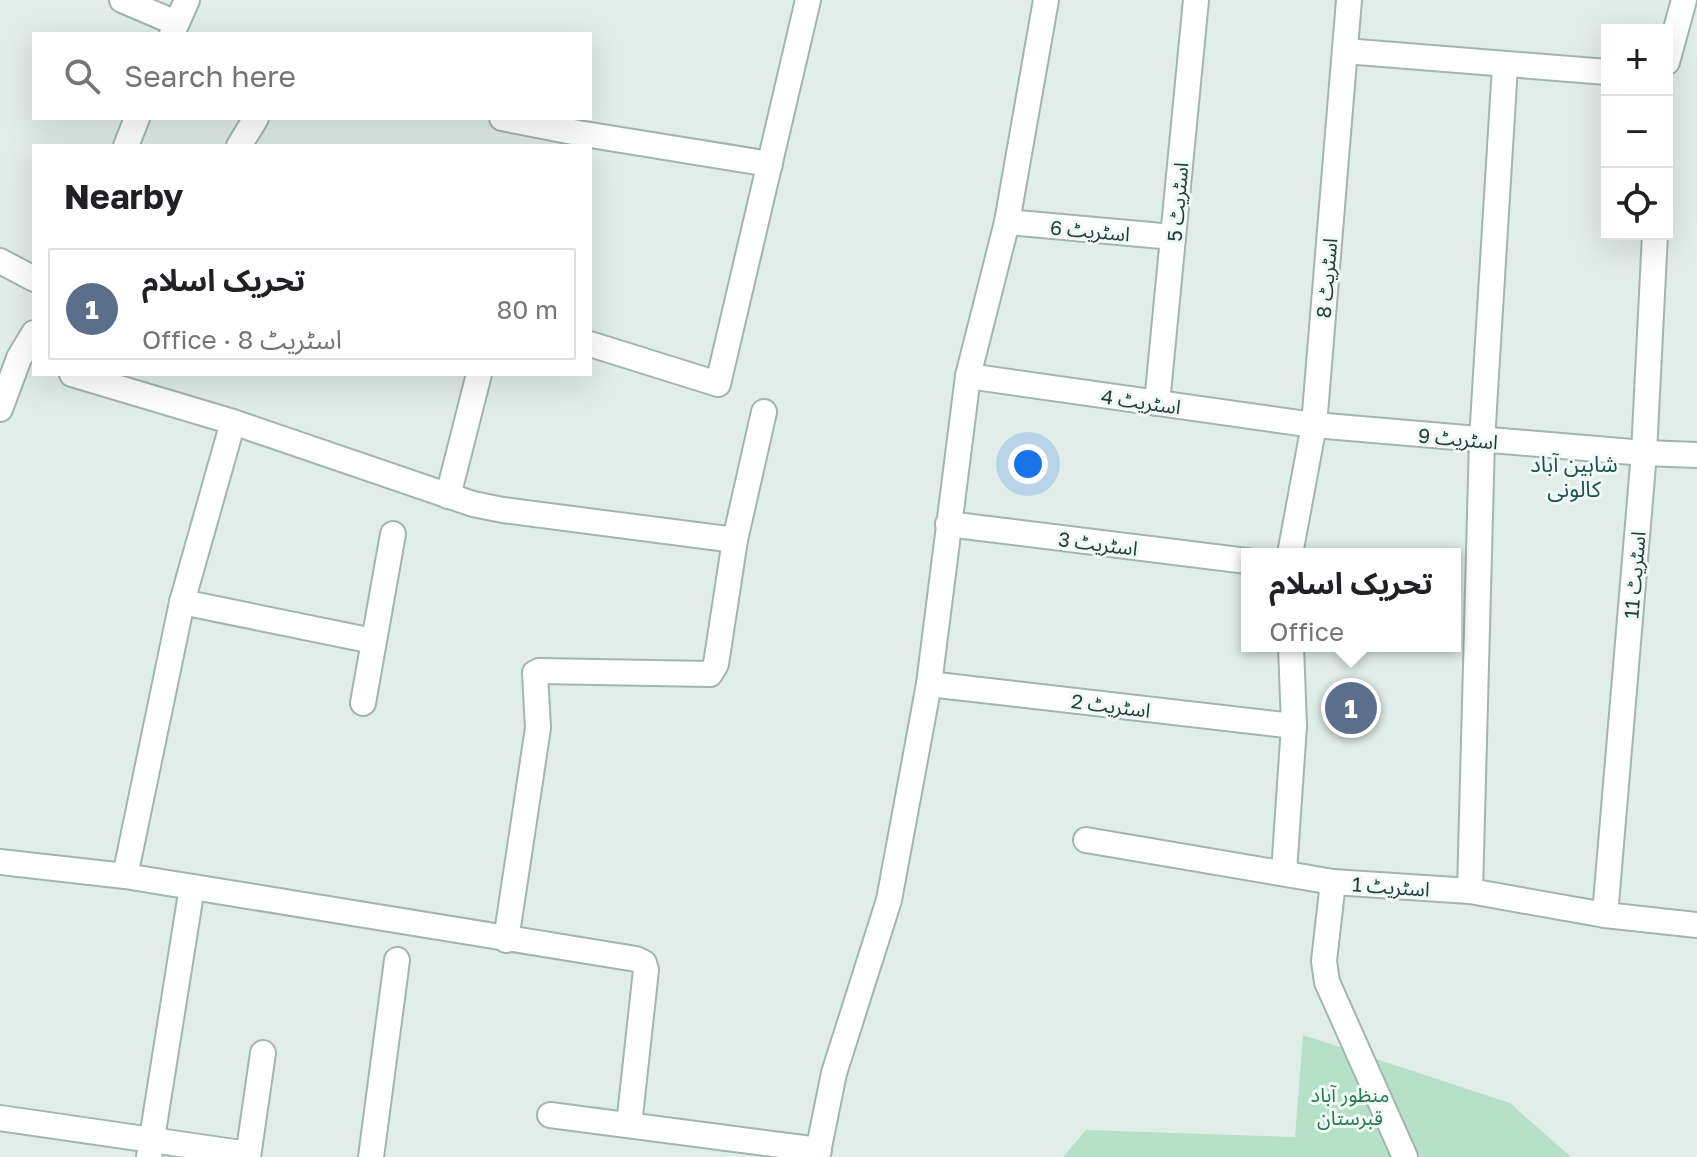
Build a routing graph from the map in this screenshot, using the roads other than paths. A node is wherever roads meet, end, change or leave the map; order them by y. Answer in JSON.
{"nodes":[{"id":1,"x":122,"y":0,"type":"edge"},
{"id":2,"x":187,"y":0,"type":"edge"},
{"id":3,"x":808,"y":0,"type":"edge"},
{"id":4,"x":1046,"y":0,"type":"edge"},
{"id":5,"x":1196,"y":0,"type":"edge"},
{"id":6,"x":1349,"y":0,"type":"edge"},
{"id":7,"x":1684,"y":0,"type":"edge"},
{"id":8,"x":174,"y":29,"type":"edge"},
{"id":9,"x":1673,"y":40,"type":"edge"},
{"id":10,"x":1345,"y":51,"type":"junction"},
{"id":11,"x":1505,"y":66,"type":"junction"},
{"id":12,"x":1601,"y":72,"type":"edge"},
{"id":13,"x":136,"y":120,"type":"edge"},
{"id":14,"x":255,"y":120,"type":"edge"},
{"id":15,"x":512,"y":120,"type":"edge"},
{"id":16,"x":127,"y":144,"type":"edge"},
{"id":17,"x":240,"y":144,"type":"edge"},
{"id":18,"x":770,"y":164,"type":"junction"},
{"id":19,"x":1007,"y":222,"type":"junction"},
{"id":20,"x":1173,"y":237,"type":"junction"},
{"id":21,"x":1655,"y":240,"type":"edge"},
{"id":22,"x":0,"y":261,"type":"edge"},
{"id":23,"x":32,"y":278,"type":"edge"},
{"id":24,"x":32,"y":340,"type":"edge"},
{"id":25,"x":592,"y":345,"type":"edge"},
{"id":26,"x":26,"y":360,"type":"edge"},
{"id":27,"x":79,"y":376,"type":"edge"},
{"id":28,"x":478,"y":376,"type":"edge"},
{"id":29,"x":968,"y":376,"type":"junction"},
{"id":30,"x":1157,"y":403,"type":"junction"},
{"id":31,"x":0,"y":409,"type":"edge"},
{"id":32,"x":764,"y":412,"type":"dead end"},
{"id":33,"x":233,"y":422,"type":"junction"},
{"id":34,"x":1314,"y":425,"type":"junction"},
{"id":35,"x":1482,"y":440,"type":"junction"},
{"id":36,"x":1644,"y":453,"type":"junction"},
{"id":37,"x":1697,"y":455,"type":"edge"},
{"id":38,"x":448,"y":496,"type":"junction"},
{"id":39,"x":948,"y":524,"type":"junction"},
{"id":40,"x":393,"y":534,"type":"dead end"},
{"id":41,"x":735,"y":540,"type":"junction"},
{"id":42,"x":1291,"y":548,"type":"edge"},
{"id":43,"x":1241,"y":560,"type":"edge"},
{"id":44,"x":182,"y":602,"type":"junction"},
{"id":45,"x":373,"y":641,"type":"junction"},
{"id":46,"x":1291,"y":652,"type":"edge"},
{"id":47,"x":929,"y":684,"type":"junction"},
{"id":48,"x":363,"y":703,"type":"dead end"},
{"id":49,"x":1294,"y":726,"type":"junction"},
{"id":50,"x":1086,"y":840,"type":"dead end"},
{"id":51,"x":0,"y":862,"type":"edge"},
{"id":52,"x":1284,"y":872,"type":"junction"},
{"id":53,"x":125,"y":876,"type":"junction"},
{"id":54,"x":1333,"y":882,"type":"junction"},
{"id":55,"x":192,"y":887,"type":"junction"},
{"id":56,"x":1470,"y":891,"type":"junction"},
{"id":57,"x":1605,"y":915,"type":"junction"},
{"id":58,"x":1697,"y":925,"type":"edge"},
{"id":59,"x":506,"y":940,"type":"junction"},
{"id":60,"x":397,"y":960,"type":"dead end"},
{"id":61,"x":263,"y":1053,"type":"dead end"},
{"id":62,"x":550,"y":1115,"type":"dead end"},
{"id":63,"x":0,"y":1118,"type":"edge"},
{"id":64,"x":629,"y":1125,"type":"junction"},
{"id":65,"x":150,"y":1148,"type":"edge"},
{"id":66,"x":818,"y":1153,"type":"edge"},
{"id":67,"x":248,"y":1156,"type":"edge"},
{"id":68,"x":371,"y":1157,"type":"edge"},
{"id":69,"x":1405,"y":1157,"type":"edge"}],
"edges":[{"from":1,"to":8,"type":"street"},
{"from":2,"to":8,"type":"street"},
{"from":3,"to":18,"type":"street"},
{"from":4,"to":19,"type":"street"},
{"from":5,"to":20,"type":"street","name":"اسٹریٹ 5"},
{"from":6,"to":10,"type":"street","name":"اسٹریٹ 8"},
{"from":7,"to":9,"type":"street"},
{"from":10,"to":11,"type":"street"},
{"from":10,"to":34,"type":"street","name":"اسٹریٹ 8"},
{"from":11,"to":12,"type":"street"},
{"from":11,"to":35,"type":"street"},
{"from":13,"to":16,"type":"street"},
{"from":14,"to":17,"type":"street"},
{"from":15,"to":18,"type":"street"},
{"from":18,"to":25,"type":"street"},
{"from":19,"to":20,"type":"street","name":"اسٹریٹ 6"},
{"from":19,"to":29,"type":"street"},
{"from":20,"to":30,"type":"street","name":"اسٹریٹ 5"},
{"from":21,"to":36,"type":"street","name":"اسٹریٹ 11"},
{"from":22,"to":23,"type":"street"},
{"from":24,"to":26,"type":"street"},
{"from":26,"to":31,"type":"street"},
{"from":27,"to":33,"type":"street"},
{"from":28,"to":38,"type":"street"},
{"from":29,"to":30,"type":"street","name":"اسٹریٹ 4"},
{"from":29,"to":39,"type":"street"},
{"from":30,"to":34,"type":"street","name":"اسٹریٹ 4"},
{"from":32,"to":41,"type":"street"},
{"from":33,"to":38,"type":"street"},
{"from":33,"to":44,"type":"street"},
{"from":34,"to":35,"type":"street","name":"اسٹریٹ 9"},
{"from":34,"to":42,"type":"street","name":"اسٹریٹ 8"},
{"from":35,"to":36,"type":"street","name":"اسٹریٹ 9"},
{"from":35,"to":56,"type":"street"},
{"from":36,"to":37,"type":"street","name":"اسٹریٹ 9"},
{"from":36,"to":57,"type":"street","name":"اسٹریٹ 11"},
{"from":38,"to":41,"type":"street"},
{"from":39,"to":43,"type":"street","name":"اسٹریٹ 3"},
{"from":39,"to":47,"type":"street"},
{"from":40,"to":45,"type":"street"},
{"from":41,"to":59,"type":"street"},
{"from":44,"to":45,"type":"street"},
{"from":44,"to":53,"type":"street"},
{"from":45,"to":48,"type":"street"},
{"from":46,"to":49,"type":"street"},
{"from":47,"to":49,"type":"street","name":"اسٹریٹ 2"},
{"from":47,"to":66,"type":"street"},
{"from":49,"to":52,"type":"street"},
{"from":50,"to":52,"type":"street","name":"اسٹریٹ 1"},
{"from":51,"to":53,"type":"street"},
{"from":52,"to":54,"type":"street","name":"اسٹریٹ 1"},
{"from":53,"to":55,"type":"street"},
{"from":54,"to":56,"type":"street","name":"اسٹریٹ 1"},
{"from":54,"to":69,"type":"street"},
{"from":55,"to":59,"type":"street"},
{"from":55,"to":65,"type":"street"},
{"from":56,"to":57,"type":"street","name":"اسٹریٹ 1"},
{"from":57,"to":58,"type":"street","name":"اسٹریٹ 1"},
{"from":59,"to":64,"type":"street"},
{"from":60,"to":68,"type":"street"},
{"from":61,"to":67,"type":"street"},
{"from":62,"to":64,"type":"street"},
{"from":63,"to":65,"type":"street"},
{"from":64,"to":66,"type":"street"},
{"from":65,"to":67,"type":"street"}]}
